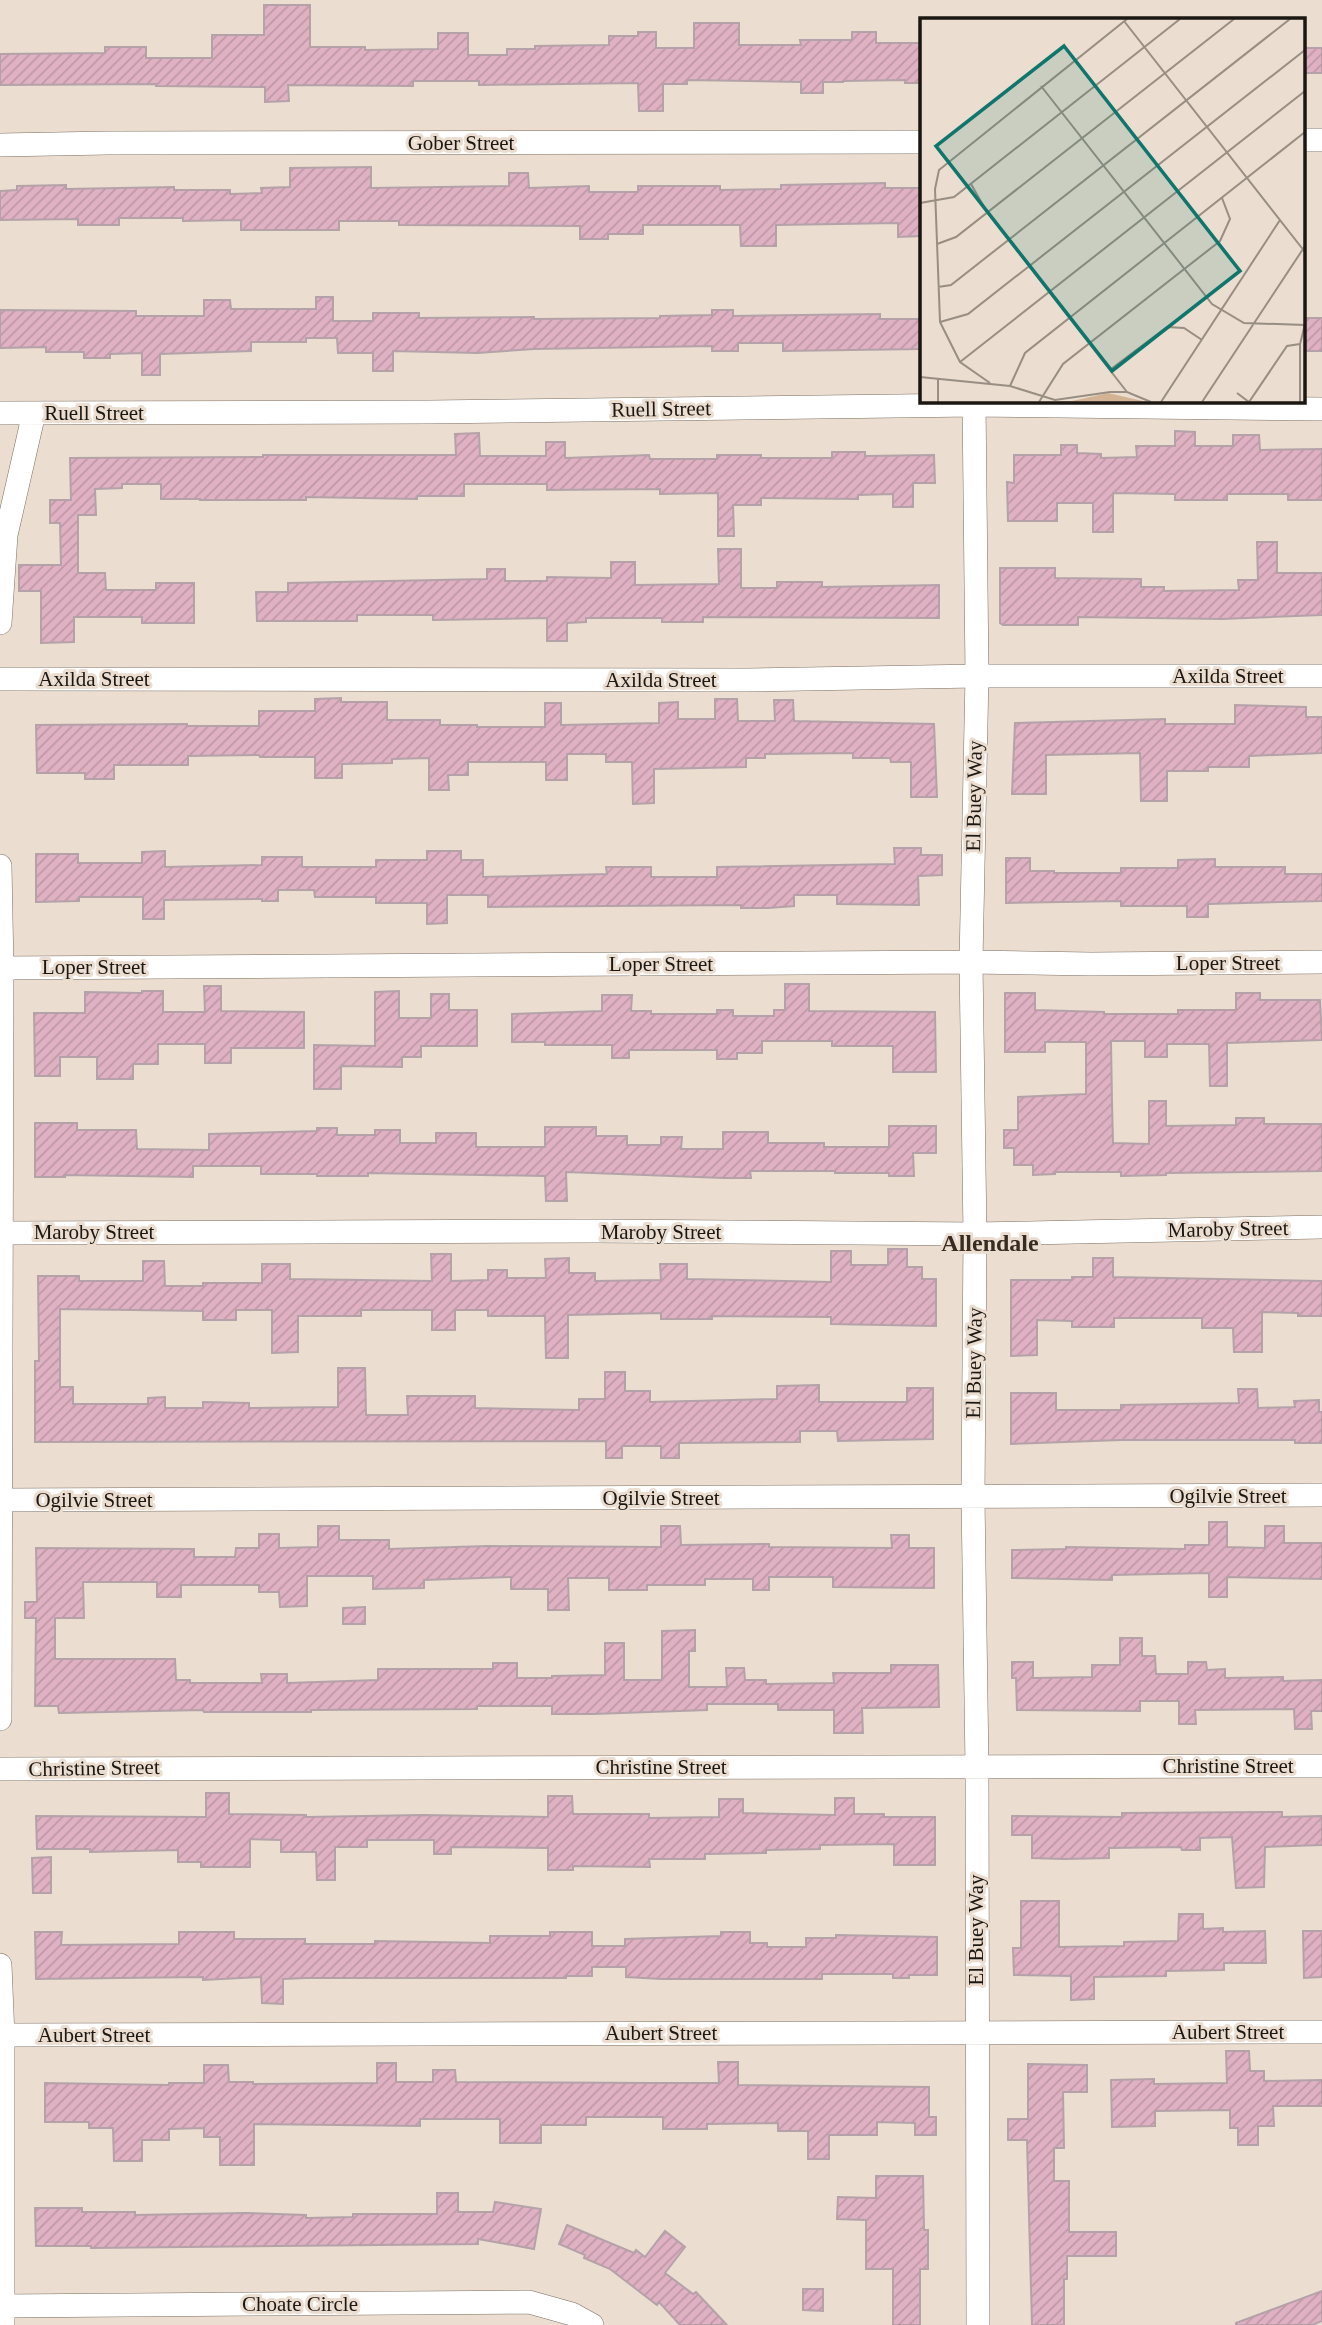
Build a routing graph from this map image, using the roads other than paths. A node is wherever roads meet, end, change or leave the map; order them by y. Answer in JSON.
{"nodes":[{"id":1,"x":1304,"y":140,"type":"edge"},
{"id":2,"x":1322,"y":140,"type":"edge"},
{"id":3,"x":920,"y":142,"type":"edge"},
{"id":4,"x":0,"y":145,"type":"edge"},
{"id":5,"x":974,"y":403,"type":"edge"},
{"id":6,"x":1322,"y":409,"type":"edge"},
{"id":7,"x":0,"y":413,"type":"edge"},
{"id":8,"x":34,"y":413,"type":"junction"},
{"id":9,"x":0,"y":623,"type":"edge"},
{"id":10,"x":976,"y":676,"type":"junction"},
{"id":11,"x":1322,"y":676,"type":"edge"},
{"id":12,"x":0,"y":679,"type":"edge"},
{"id":13,"x":0,"y":866,"type":"edge"},
{"id":14,"x":971,"y":962,"type":"junction"},
{"id":15,"x":1322,"y":962,"type":"edge"},
{"id":16,"x":1,"y":968,"type":"edge"},
{"id":17,"x":1322,"y":1227,"type":"edge"},
{"id":18,"x":0,"y":1233,"type":"edge"},
{"id":19,"x":975,"y":1234,"type":"junction"},
{"id":20,"x":1322,"y":1495,"type":"edge"},
{"id":21,"x":973,"y":1497,"type":"junction"},
{"id":22,"x":1,"y":1500,"type":"edge"},
{"id":23,"x":0,"y":1719,"type":"edge"},
{"id":24,"x":977,"y":1766,"type":"junction"},
{"id":25,"x":1322,"y":1766,"type":"edge"},
{"id":26,"x":0,"y":1769,"type":"edge"},
{"id":27,"x":0,"y":1965,"type":"edge"},
{"id":28,"x":976,"y":2032,"type":"junction"},
{"id":29,"x":1322,"y":2032,"type":"edge"},
{"id":30,"x":2,"y":2036,"type":"edge"},
{"id":31,"x":3,"y":2316,"type":"edge"},
{"id":32,"x":592,"y":2325,"type":"edge"},
{"id":33,"x":978,"y":2325,"type":"edge"}],
"edges":[{"from":1,"to":2,"type":"street"},
{"from":3,"to":4,"type":"street","name":"Gober Street"},
{"from":5,"to":6,"type":"street","name":"Ruell Street"},
{"from":5,"to":8,"type":"street","name":"Ruell Street"},
{"from":5,"to":10,"type":"street","name":"El Buey Way"},
{"from":7,"to":8,"type":"street","name":"Ruell Street"},
{"from":8,"to":9,"type":"street"},
{"from":10,"to":11,"type":"street","name":"Axilda Street"},
{"from":10,"to":12,"type":"street","name":"Axilda Street"},
{"from":10,"to":14,"type":"street","name":"El Buey Way"},
{"from":13,"to":16,"type":"street"},
{"from":14,"to":15,"type":"street","name":"Loper Street"},
{"from":14,"to":16,"type":"street","name":"Loper Street"},
{"from":14,"to":19,"type":"street","name":"El Buey Way"},
{"from":16,"to":18,"type":"street"},
{"from":17,"to":19,"type":"street","name":"Maroby Street"},
{"from":18,"to":19,"type":"street","name":"Maroby Street"},
{"from":18,"to":22,"type":"street"},
{"from":19,"to":21,"type":"street","name":"El Buey Way"},
{"from":20,"to":21,"type":"street","name":"Ogilvie Street"},
{"from":21,"to":22,"type":"street","name":"Ogilvie Street"},
{"from":21,"to":24,"type":"street","name":"El Buey Way"},
{"from":22,"to":23,"type":"street"},
{"from":24,"to":25,"type":"street","name":"Christine Street"},
{"from":24,"to":26,"type":"street","name":"Christine Street"},
{"from":24,"to":28,"type":"street","name":"El Buey Way"},
{"from":27,"to":30,"type":"street"},
{"from":28,"to":29,"type":"street","name":"Aubert Street"},
{"from":28,"to":30,"type":"street","name":"Aubert Street"},
{"from":28,"to":33,"type":"street","name":"El Buey Way"},
{"from":30,"to":31,"type":"street"},
{"from":31,"to":32,"type":"street","name":"Choate Circle"}]}
